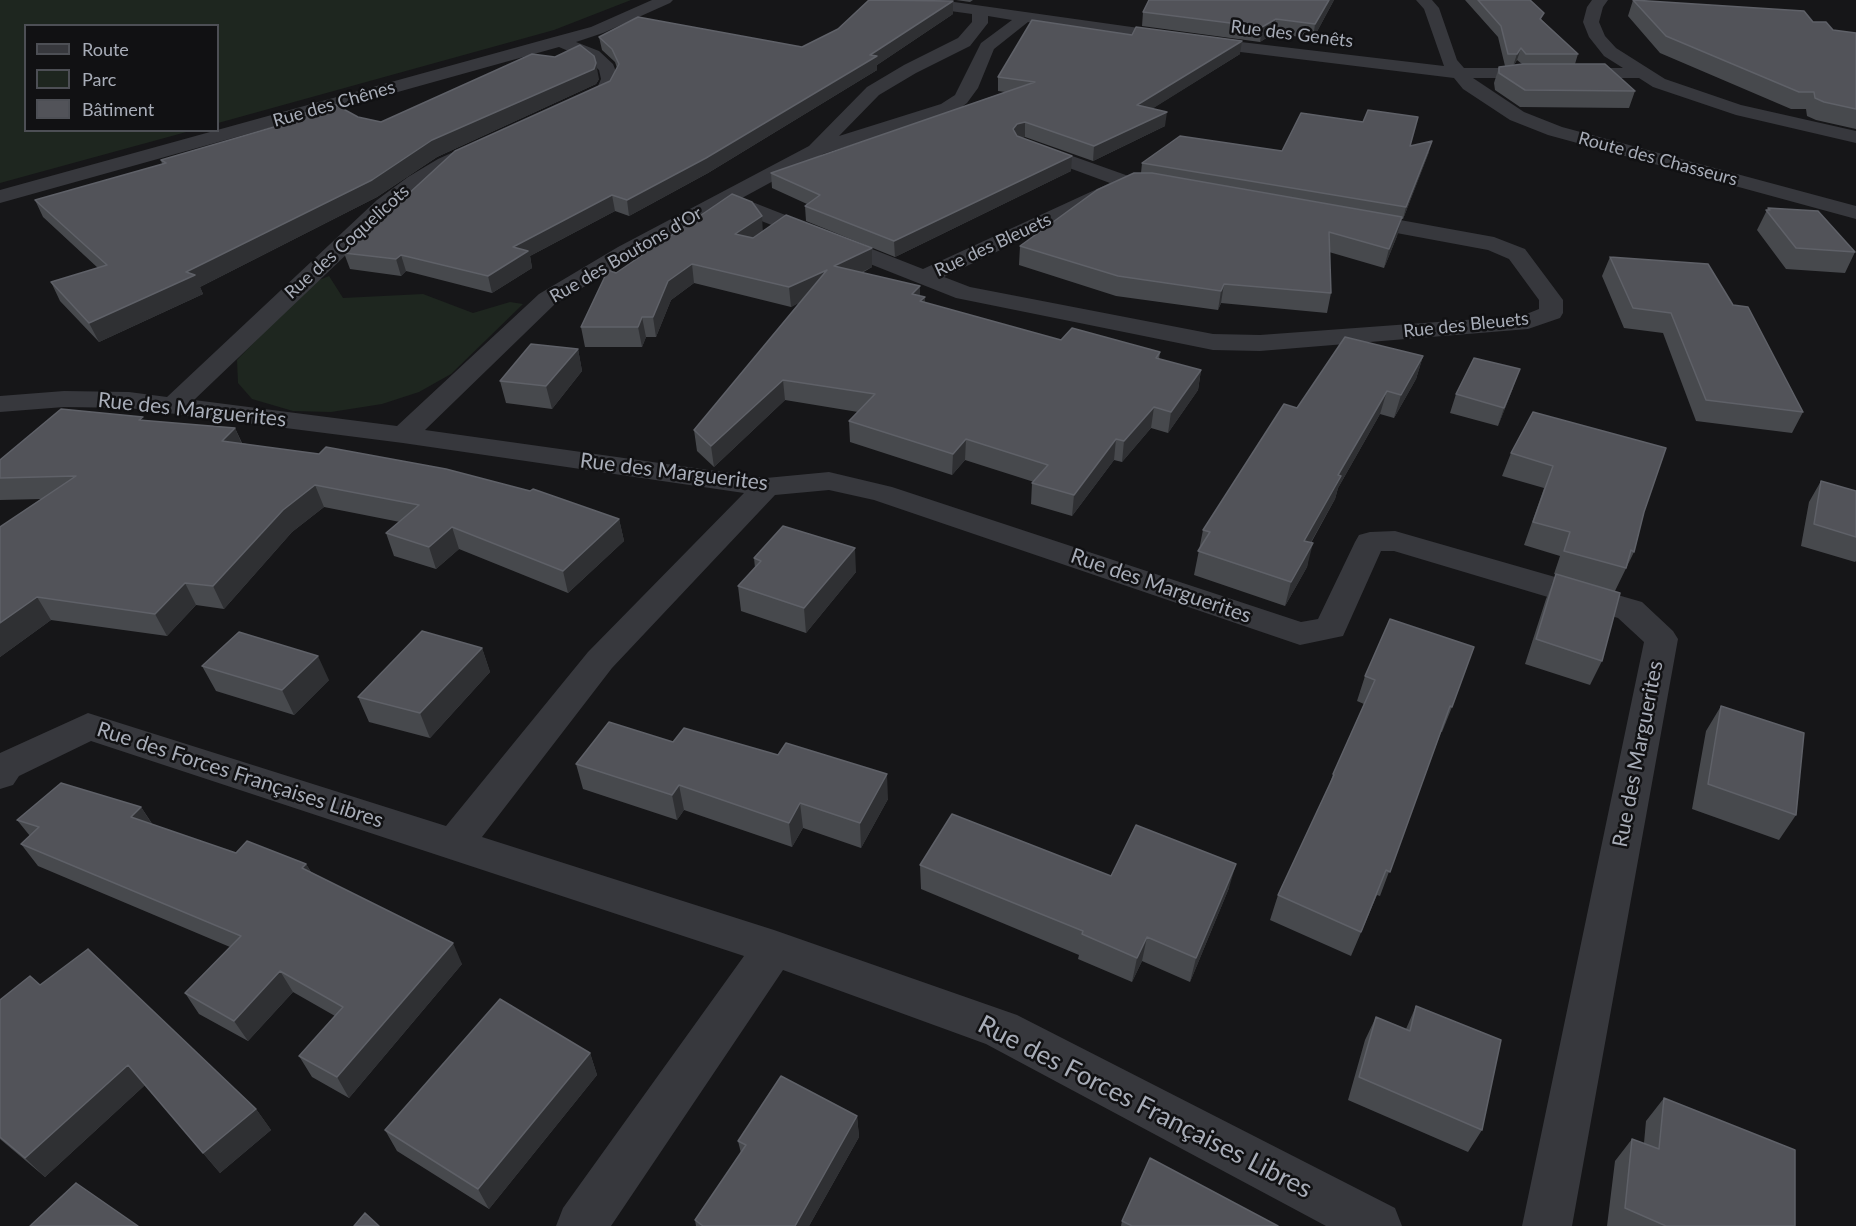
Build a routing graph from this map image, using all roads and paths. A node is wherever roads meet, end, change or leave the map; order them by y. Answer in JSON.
{"nodes":[{"id":1,"x":665,"y":0,"type":"edge"},
{"id":2,"x":907,"y":0,"type":"edge"},
{"id":3,"x":1424,"y":0,"type":"edge"},
{"id":4,"x":1600,"y":0,"type":"edge"},
{"id":5,"x":980,"y":10,"type":"junction"},
{"id":6,"x":1026,"y":16,"type":"junction"},
{"id":7,"x":560,"y":41,"type":"junction"},
{"id":8,"x":964,"y":42,"type":"junction"},
{"id":9,"x":987,"y":47,"type":"junction"},
{"id":10,"x":1652,"y":78,"type":"junction"},
{"id":11,"x":1464,"y":79,"type":"junction"},
{"id":12,"x":559,"y":112,"type":"edge"},
{"id":13,"x":1856,"y":137,"type":"edge"},
{"id":14,"x":497,"y":140,"type":"edge"},
{"id":15,"x":1024,"y":145,"type":"edge"},
{"id":16,"x":816,"y":150,"type":"junction"},
{"id":17,"x":0,"y":197,"type":"edge"},
{"id":18,"x":724,"y":199,"type":"junction"},
{"id":19,"x":1856,"y":213,"type":"edge"},
{"id":20,"x":1332,"y":215,"type":"edge"},
{"id":21,"x":923,"y":278,"type":"junction"},
{"id":22,"x":0,"y":404,"type":"edge"},
{"id":23,"x":175,"y":404,"type":"junction"},
{"id":24,"x":403,"y":435,"type":"junction"},
{"id":25,"x":766,"y":487,"type":"junction"},
{"id":26,"x":0,"y":775,"type":"edge"},
{"id":27,"x":454,"y":844,"type":"junction"},
{"id":28,"x":774,"y":948,"type":"junction"},
{"id":29,"x":581,"y":1226,"type":"edge"},
{"id":30,"x":1377,"y":1226,"type":"edge"},
{"id":31,"x":1547,"y":1226,"type":"edge"}],
"edges":[{"from":1,"to":7,"type":"street","name":"Rue des Chênes"},
{"from":2,"to":5,"type":"street","name":"Rue des Genêts"},
{"from":3,"to":11,"type":"street","name":"Route des Chasseurs"},
{"from":4,"to":10,"type":"street"},
{"from":5,"to":6,"type":"street","name":"Rue des Genêts"},
{"from":5,"to":8,"type":"street","name":"Rue des Boutons d'Or"},
{"from":6,"to":9,"type":"street","name":"Rue des Boutons d'Or"},
{"from":6,"to":11,"type":"street","name":"Rue des Genêts"},
{"from":7,"to":12,"type":"street"},
{"from":7,"to":17,"type":"street","name":"Rue des Chênes"},
{"from":8,"to":9,"type":"street"},
{"from":8,"to":16,"type":"street","name":"Rue des Boutons d'Or"},
{"from":9,"to":16,"type":"street","name":"Rue des Boutons d'Or"},
{"from":10,"to":11,"type":"street"},
{"from":10,"to":13,"type":"street"},
{"from":11,"to":19,"type":"street","name":"Route des Chasseurs"},
{"from":14,"to":23,"type":"street","name":"Rue des Coquelicots"},
{"from":15,"to":21,"type":"street","name":"Rue des Bleuets"},
{"from":16,"to":18,"type":"street","name":"Rue des Boutons d'Or"},
{"from":18,"to":21,"type":"street","name":"Rue des Bleuets"},
{"from":18,"to":24,"type":"street","name":"Rue des Boutons d'Or"},
{"from":20,"to":21,"type":"street","name":"Rue des Bleuets"},
{"from":22,"to":23,"type":"street","name":"Rue des Marguerites"},
{"from":23,"to":24,"type":"street","name":"Rue des Marguerites"},
{"from":24,"to":25,"type":"street","name":"Rue des Marguerites"},
{"from":25,"to":27,"type":"street"},
{"from":25,"to":31,"type":"street","name":"Rue des Marguerites"},
{"from":26,"to":27,"type":"street","name":"Rue des Forces Françaises Libres"},
{"from":27,"to":28,"type":"street","name":"Rue des Forces Françaises Libres"},
{"from":28,"to":29,"type":"street"},
{"from":28,"to":30,"type":"street","name":"Rue des Forces Françaises Libres"}]}
